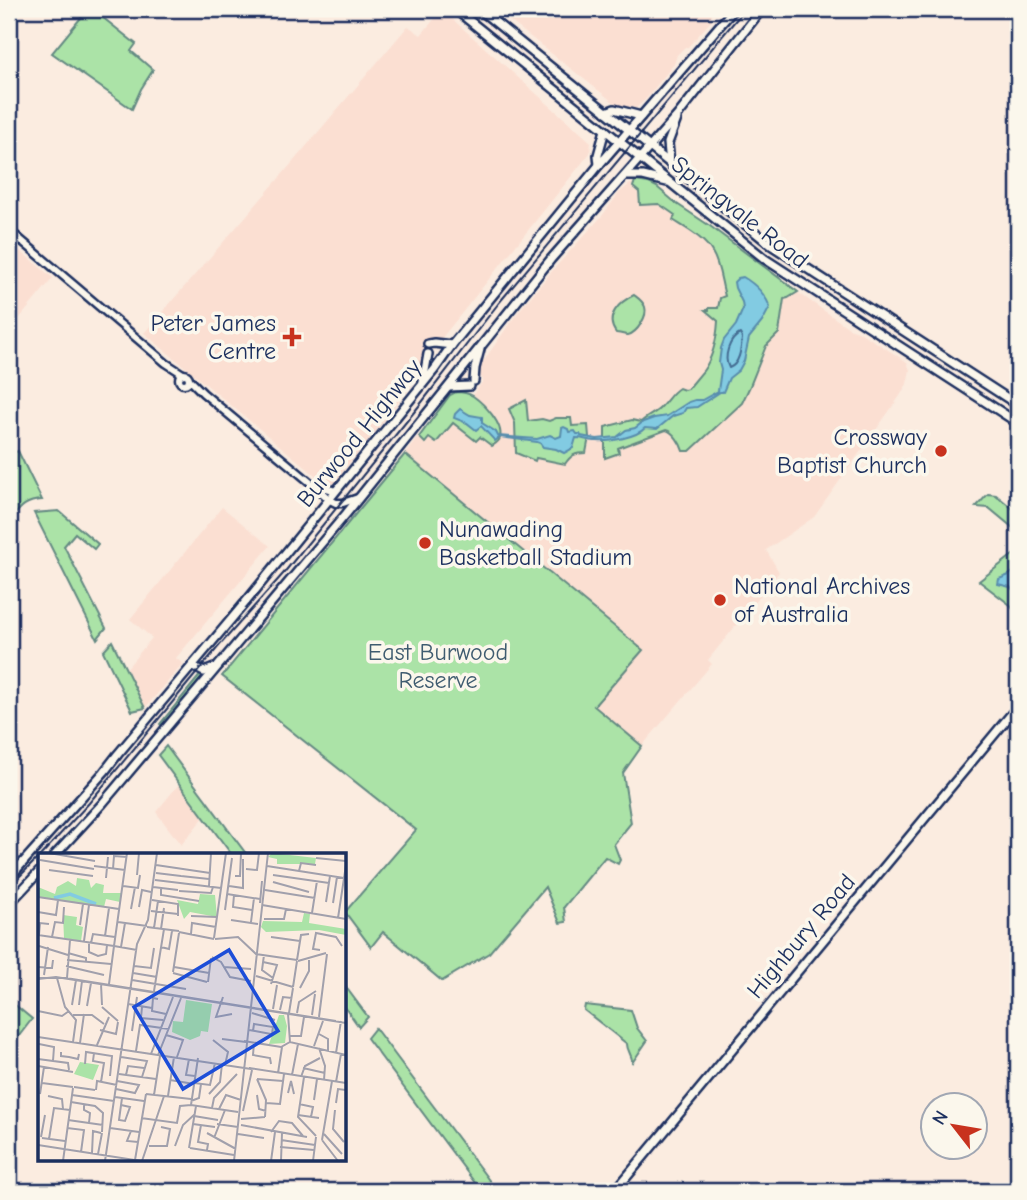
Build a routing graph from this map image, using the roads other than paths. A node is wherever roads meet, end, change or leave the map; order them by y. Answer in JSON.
{"nodes":[{"id":1,"x":455,"y":9,"type":"edge"},
{"id":2,"x":479,"y":9,"type":"edge"},
{"id":3,"x":734,"y":9,"type":"edge"},
{"id":4,"x":762,"y":9,"type":"edge"},
{"id":5,"x":606,"y":112,"type":"junction"},
{"id":6,"x":678,"y":115,"type":"junction"},
{"id":7,"x":641,"y":116,"type":"junction"},
{"id":8,"x":605,"y":130,"type":"junction"},
{"id":9,"x":628,"y":130,"type":"junction"},
{"id":10,"x":619,"y":141,"type":"junction"},
{"id":11,"x":650,"y":148,"type":"junction"},
{"id":12,"x":640,"y":159,"type":"junction"},
{"id":13,"x":599,"y":164,"type":"junction"},
{"id":14,"x":670,"y":164,"type":"junction"},
{"id":15,"x":625,"y":176,"type":"junction"},
{"id":16,"x":668,"y":182,"type":"junction"},
{"id":17,"x":9,"y":230,"type":"edge"},
{"id":18,"x":760,"y":236,"type":"junction"},
{"id":19,"x":760,"y":256,"type":"junction"},
{"id":20,"x":428,"y":344,"type":"dead end"},
{"id":21,"x":452,"y":345,"type":"junction"},
{"id":22,"x":481,"y":345,"type":"junction"},
{"id":23,"x":428,"y":354,"type":"dead end"},
{"id":24,"x":422,"y":386,"type":"junction"},
{"id":25,"x":449,"y":387,"type":"junction"},
{"id":26,"x":1018,"y":405,"type":"edge"},
{"id":27,"x":1018,"y":423,"type":"edge"},
{"id":28,"x":311,"y":483,"type":"junction"},
{"id":29,"x":336,"y":491,"type":"junction"},
{"id":30,"x":360,"y":497,"type":"junction"},
{"id":31,"x":330,"y":500,"type":"junction"},
{"id":32,"x":192,"y":666,"type":"junction"},
{"id":33,"x":218,"y":667,"type":"junction"},
{"id":34,"x":1018,"y":706,"type":"edge"},
{"id":35,"x":57,"y":853,"type":"edge"},
{"id":36,"x":38,"y":873,"type":"edge"},
{"id":37,"x":9,"y":878,"type":"edge"},
{"id":38,"x":9,"y":904,"type":"edge"},
{"id":39,"x":615,"y":1191,"type":"edge"}],
"edges":[{"from":1,"to":8,"type":"main road","name":"Springvale Road"},
{"from":2,"to":5,"type":"main road","name":"Springvale Road"},
{"from":3,"to":7,"type":"main road","name":"Burwood Highway"},
{"from":4,"to":6,"type":"main road","name":"Burwood Highway"},
{"from":5,"to":7,"type":"main road"},
{"from":5,"to":9,"type":"main road","name":"Springvale Road"},
{"from":6,"to":11,"type":"main road","name":"Burwood Highway"},
{"from":6,"to":14,"type":"main road"},
{"from":7,"to":9,"type":"main road","name":"Burwood Highway"},
{"from":8,"to":10,"type":"main road","name":"Springvale Road"},
{"from":8,"to":13,"type":"main road"},
{"from":9,"to":10,"type":"main road","name":"Burwood Highway"},
{"from":9,"to":11,"type":"main road","name":"Springvale Road"},
{"from":10,"to":12,"type":"main road","name":"Springvale Road"},
{"from":10,"to":13,"type":"main road","name":"Burwood Highway"},
{"from":11,"to":12,"type":"main road","name":"Burwood Highway"},
{"from":11,"to":14,"type":"main road","name":"Springvale Road"},
{"from":12,"to":15,"type":"main road","name":"Burwood Highway"},
{"from":12,"to":16,"type":"main road","name":"Springvale Road"},
{"from":13,"to":21,"type":"main road","name":"Burwood Highway"},
{"from":14,"to":18,"type":"main road","name":"Springvale Road"},
{"from":15,"to":16,"type":"main road"},
{"from":15,"to":22,"type":"main road","name":"Burwood Highway"},
{"from":16,"to":19,"type":"main road","name":"Springvale Road"},
{"from":17,"to":28,"type":"main road"},
{"from":18,"to":19,"type":"main road"},
{"from":18,"to":26,"type":"main road","name":"Springvale Road"},
{"from":19,"to":27,"type":"main road","name":"Springvale Road"},
{"from":20,"to":21,"type":"main road"},
{"from":21,"to":24,"type":"main road","name":"Burwood Highway"},
{"from":22,"to":25,"type":"main road","name":"Burwood Highway"},
{"from":22,"to":25,"type":"main road"},
{"from":23,"to":24,"type":"main road"},
{"from":24,"to":29,"type":"main road","name":"Burwood Highway"},
{"from":25,"to":30,"type":"main road","name":"Burwood Highway"},
{"from":28,"to":29,"type":"main road"},
{"from":28,"to":31,"type":"main road"},
{"from":29,"to":31,"type":"main road","name":"Burwood Highway"},
{"from":30,"to":31,"type":"main road"},
{"from":30,"to":33,"type":"main road","name":"Burwood Highway"},
{"from":31,"to":32,"type":"main road","name":"Burwood Highway"},
{"from":32,"to":33,"type":"main road"},
{"from":32,"to":37,"type":"main road","name":"Burwood Highway"},
{"from":33,"to":35,"type":"main road","name":"Burwood Highway"},
{"from":34,"to":39,"type":"main road","name":"Highbury Road"},
{"from":36,"to":38,"type":"main road"}]}
